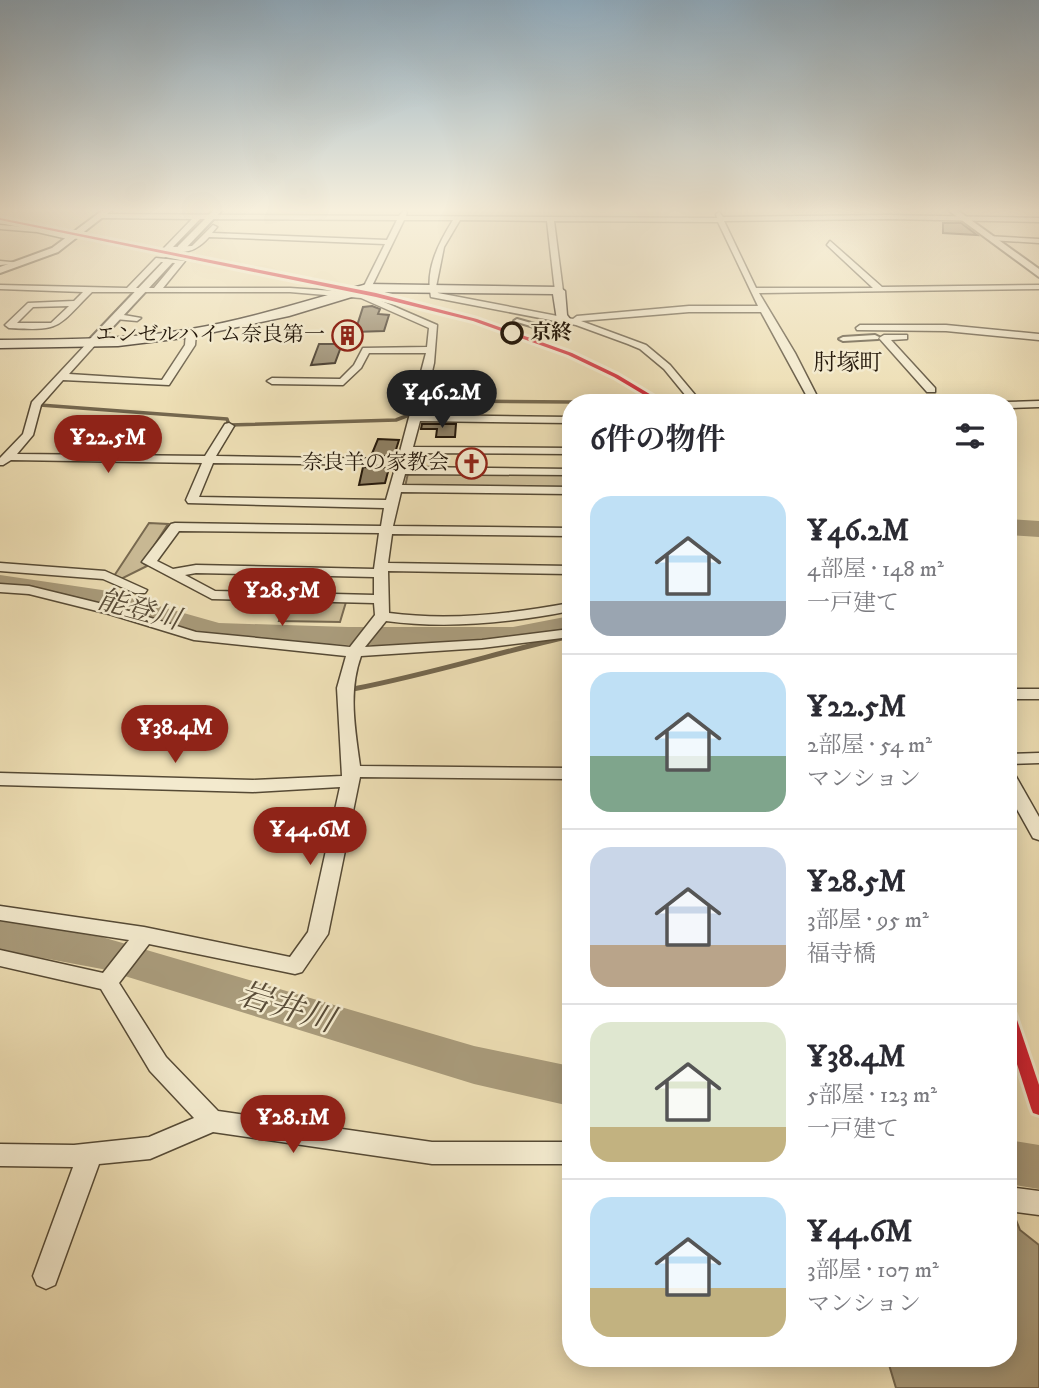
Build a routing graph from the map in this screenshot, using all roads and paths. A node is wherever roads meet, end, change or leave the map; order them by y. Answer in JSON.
{"nodes":[{"id":1,"x":148,"y":275,"type":"edge"},
{"id":2,"x":153,"y":275,"type":"tunnel mouth"},
{"id":3,"x":170,"y":275,"type":"tunnel mouth"},
{"id":4,"x":373,"y":275,"type":"edge"},
{"id":5,"x":435,"y":275,"type":"edge"},
{"id":6,"x":558,"y":275,"type":"edge"},
{"id":7,"x":746,"y":275,"type":"edge"},
{"id":8,"x":864,"y":275,"type":"edge"},
{"id":9,"x":0,"y":287,"type":"edge"},
{"id":10,"x":1039,"y":287,"type":"edge"},
{"id":11,"x":367,"y":288,"type":"junction"},
{"id":12,"x":433,"y":289,"type":"junction"},
{"id":13,"x":879,"y":289,"type":"junction"},
{"id":14,"x":90,"y":290,"type":"junction"},
{"id":15,"x":753,"y":290,"type":"junction"},
{"id":16,"x":135,"y":291,"type":"junction"},
{"id":17,"x":156,"y":291,"type":"junction"},
{"id":18,"x":559,"y":291,"type":"junction"},
{"id":19,"x":346,"y":295,"type":"junction"},
{"id":20,"x":76,"y":303,"type":"junction"},
{"id":21,"x":764,"y":309,"type":"junction"},
{"id":22,"x":118,"y":317,"type":"junction"},
{"id":23,"x":137,"y":318,"type":"dead end"},
{"id":24,"x":561,"y":319,"type":"junction"},
{"id":25,"x":517,"y":321,"type":"dead end"},
{"id":26,"x":860,"y":328,"type":"dead end"},
{"id":27,"x":936,"y":328,"type":"junction"},
{"id":28,"x":191,"y":333,"type":"junction"},
{"id":29,"x":879,"y":337,"type":"junction"},
{"id":30,"x":1039,"y":337,"type":"edge"},
{"id":31,"x":843,"y":339,"type":"dead end"},
{"id":32,"x":92,"y":343,"type":"junction"},
{"id":33,"x":0,"y":344,"type":"edge"},
{"id":34,"x":430,"y":350,"type":"junction"},
{"id":35,"x":62,"y":377,"type":"junction"},
{"id":36,"x":272,"y":381,"type":"dead end"},
{"id":37,"x":931,"y":390,"type":"dead end"},
{"id":38,"x":689,"y":394,"type":"edge"},
{"id":39,"x":811,"y":394,"type":"edge"},
{"id":40,"x":1039,"y":404,"type":"edge"},
{"id":41,"x":1017,"y":405,"type":"edge"},
{"id":42,"x":416,"y":418,"type":"junction"},
{"id":43,"x":562,"y":420,"type":"edge"},
{"id":44,"x":229,"y":426,"type":"dead end"},
{"id":45,"x":562,"y":451,"type":"edge"},
{"id":46,"x":209,"y":459,"type":"junction"},
{"id":47,"x":4,"y":461,"type":"edge"},
{"id":48,"x":403,"y":461,"type":"junction"},
{"id":49,"x":562,"y":471,"type":"edge"},
{"id":50,"x":395,"y":488,"type":"junction"},
{"id":51,"x":562,"y":491,"type":"edge"},
{"id":52,"x":392,"y":505,"type":"junction"},
{"id":53,"x":386,"y":529,"type":"junction"},
{"id":54,"x":562,"y":532,"type":"edge"},
{"id":55,"x":0,"y":567,"type":"edge"},
{"id":56,"x":382,"y":570,"type":"junction"},
{"id":57,"x":562,"y":570,"type":"edge"},
{"id":58,"x":171,"y":574,"type":"junction"},
{"id":59,"x":0,"y":588,"type":"edge"},
{"id":60,"x":139,"y":590,"type":"dead end"},
{"id":61,"x":380,"y":599,"type":"junction"},
{"id":62,"x":562,"y":609,"type":"edge"},
{"id":63,"x":377,"y":620,"type":"junction"},
{"id":64,"x":562,"y":634,"type":"edge"},
{"id":65,"x":355,"y":649,"type":"junction"},
{"id":66,"x":1017,"y":694,"type":"edge"},
{"id":67,"x":1039,"y":694,"type":"edge"},
{"id":68,"x":1039,"y":758,"type":"edge"},
{"id":69,"x":1017,"y":759,"type":"edge"},
{"id":70,"x":562,"y":774,"type":"edge"},
{"id":71,"x":351,"y":776,"type":"junction"},
{"id":72,"x":0,"y":779,"type":"edge"},
{"id":73,"x":1017,"y":794,"type":"edge"},
{"id":74,"x":1039,"y":834,"type":"edge"},
{"id":75,"x":0,"y":913,"type":"edge"},
{"id":76,"x":142,"y":938,"type":"junction"},
{"id":77,"x":0,"y":958,"type":"edge"},
{"id":78,"x":111,"y":979,"type":"junction"},
{"id":79,"x":212,"y":1121,"type":"junction"},
{"id":80,"x":562,"y":1153,"type":"edge"},
{"id":81,"x":0,"y":1154,"type":"edge"},
{"id":82,"x":90,"y":1155,"type":"junction"},
{"id":83,"x":1017,"y":1200,"type":"edge"},
{"id":84,"x":1039,"y":1203,"type":"edge"},
{"id":85,"x":46,"y":1276,"type":"dead end"}],
"edges":[{"from":1,"to":16,"type":"street"},
{"from":2,"to":16,"type":"street"},
{"from":3,"to":17,"type":"street"},
{"from":4,"to":11,"type":"street"},
{"from":5,"to":12,"type":"street"},
{"from":6,"to":18,"type":"street"},
{"from":7,"to":15,"type":"street"},
{"from":8,"to":13,"type":"street"},
{"from":9,"to":14,"type":"street"},
{"from":10,"to":13,"type":"street"},
{"from":11,"to":12,"type":"main road"},
{"from":11,"to":19,"type":"main road"},
{"from":12,"to":18,"type":"main road"},
{"from":12,"to":24,"type":"street"},
{"from":13,"to":15,"type":"street"},
{"from":14,"to":16,"type":"street"},
{"from":14,"to":20,"type":"street"},
{"from":15,"to":21,"type":"street"},
{"from":16,"to":17,"type":"street"},
{"from":16,"to":22,"type":"street"},
{"from":17,"to":19,"type":"street"},
{"from":18,"to":24,"type":"main road"},
{"from":19,"to":28,"type":"main road"},
{"from":19,"to":34,"type":"street"},
{"from":20,"to":20,"type":"street"},
{"from":21,"to":24,"type":"street"},
{"from":21,"to":39,"type":"street"},
{"from":22,"to":23,"type":"street"},
{"from":22,"to":32,"type":"street"},
{"from":24,"to":25,"type":"street"},
{"from":24,"to":38,"type":"street"},
{"from":26,"to":27,"type":"street"},
{"from":27,"to":29,"type":"street"},
{"from":27,"to":30,"type":"street"},
{"from":28,"to":32,"type":"main road"},
{"from":28,"to":35,"type":"street"},
{"from":29,"to":31,"type":"street"},
{"from":29,"to":37,"type":"street"},
{"from":32,"to":33,"type":"main road"},
{"from":32,"to":35,"type":"street"},
{"from":34,"to":36,"type":"street"},
{"from":34,"to":42,"type":"street"},
{"from":35,"to":47,"type":"street"},
{"from":40,"to":41,"type":"street"},
{"from":42,"to":43,"type":"street"},
{"from":42,"to":48,"type":"street"},
{"from":44,"to":46,"type":"street"},
{"from":45,"to":48,"type":"street"},
{"from":46,"to":47,"type":"street"},
{"from":46,"to":48,"type":"street"},
{"from":46,"to":52,"type":"street"},
{"from":48,"to":49,"type":"street"},
{"from":48,"to":50,"type":"street"},
{"from":50,"to":51,"type":"street"},
{"from":50,"to":52,"type":"street"},
{"from":52,"to":53,"type":"street"},
{"from":53,"to":54,"type":"street"},
{"from":53,"to":56,"type":"street"},
{"from":53,"to":58,"type":"street"},
{"from":55,"to":60,"type":"street"},
{"from":56,"to":57,"type":"street"},
{"from":56,"to":58,"type":"street"},
{"from":56,"to":61,"type":"street"},
{"from":58,"to":61,"type":"street"},
{"from":59,"to":65,"type":"street"},
{"from":61,"to":63,"type":"street"},
{"from":62,"to":63,"type":"street"},
{"from":63,"to":65,"type":"street"},
{"from":64,"to":65,"type":"street"},
{"from":65,"to":71,"type":"street"},
{"from":66,"to":67,"type":"street"},
{"from":68,"to":69,"type":"street"},
{"from":70,"to":71,"type":"street"},
{"from":71,"to":72,"type":"street"},
{"from":71,"to":76,"type":"street"},
{"from":73,"to":74,"type":"street"},
{"from":75,"to":76,"type":"street"},
{"from":76,"to":78,"type":"street"},
{"from":77,"to":78,"type":"street"},
{"from":78,"to":79,"type":"street"},
{"from":79,"to":80,"type":"street"},
{"from":79,"to":82,"type":"street"},
{"from":81,"to":82,"type":"street"},
{"from":82,"to":85,"type":"street"},
{"from":83,"to":84,"type":"street"}]}
